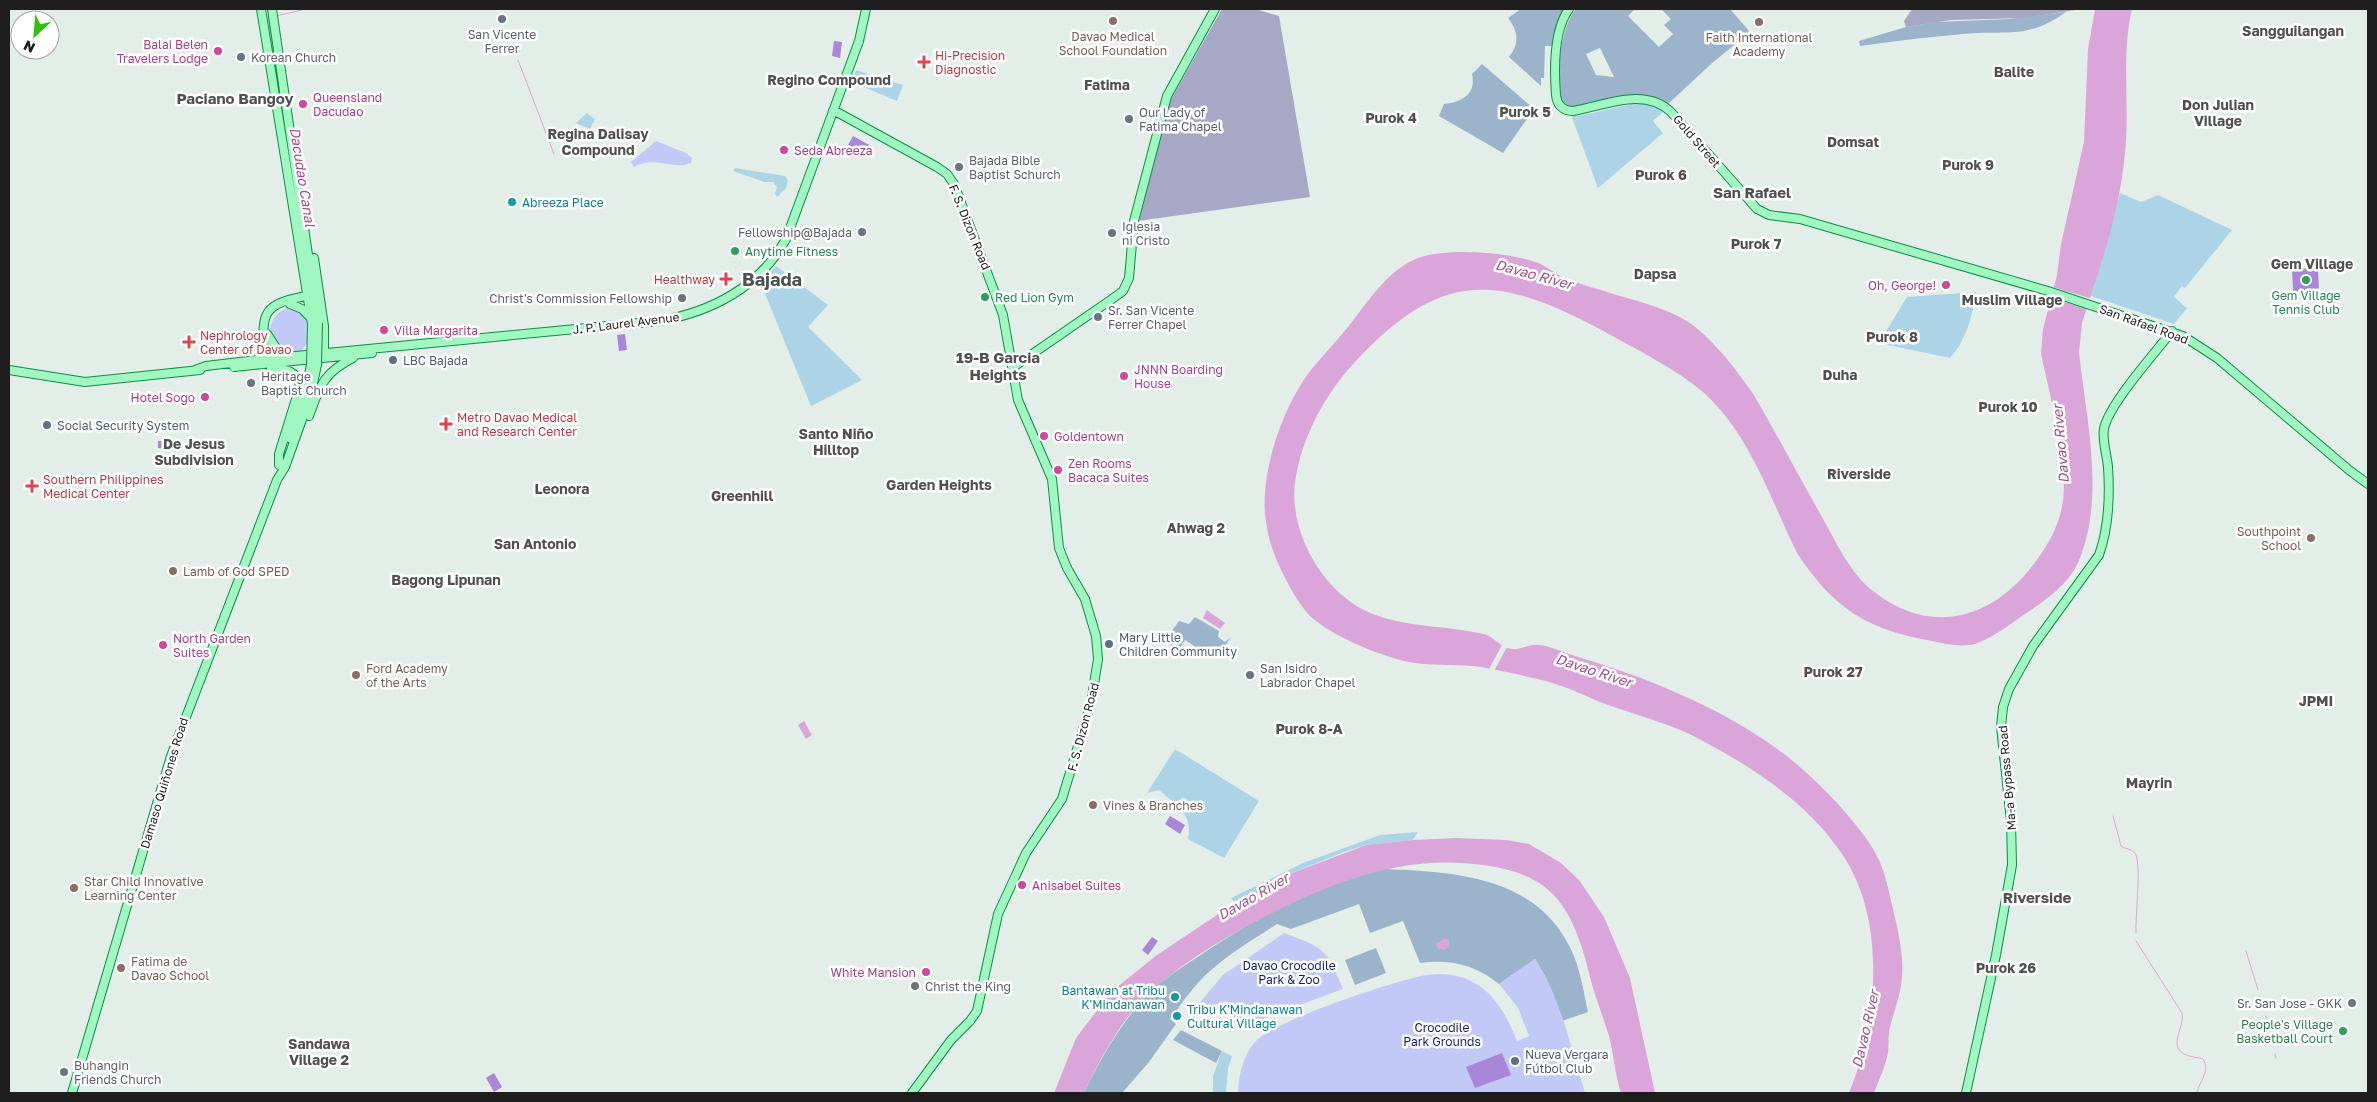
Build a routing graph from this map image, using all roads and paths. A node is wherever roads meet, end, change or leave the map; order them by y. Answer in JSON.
{"nodes":[{"id":1,"x":261,"y":9,"type":"edge"},
{"id":2,"x":272,"y":9,"type":"edge"},
{"id":3,"x":866,"y":9,"type":"edge"},
{"id":4,"x":1215,"y":9,"type":"edge"},
{"id":5,"x":1569,"y":9,"type":"edge"},
{"id":6,"x":288,"y":111,"type":"junction"},
{"id":7,"x":834,"y":111,"type":"junction"},
{"id":8,"x":277,"y":112,"type":"junction"},
{"id":9,"x":306,"y":234,"type":"junction"},
{"id":10,"x":1907,"y":250,"type":"joint"},
{"id":11,"x":312,"y":298,"type":"junction"},
{"id":12,"x":290,"y":304,"type":"junction"},
{"id":13,"x":314,"y":322,"type":"junction"},
{"id":14,"x":2172,"y":331,"type":"junction"},
{"id":15,"x":267,"y":334,"type":"junction"},
{"id":16,"x":264,"y":347,"type":"junction"},
{"id":17,"x":403,"y":347,"type":"junction"},
{"id":18,"x":324,"y":353,"type":"junction"},
{"id":19,"x":358,"y":355,"type":"junction"},
{"id":20,"x":291,"y":356,"type":"junction"},
{"id":21,"x":251,"y":360,"type":"junction"},
{"id":22,"x":266,"y":362,"type":"junction"},
{"id":23,"x":239,"y":367,"type":"junction"},
{"id":24,"x":1012,"y":368,"type":"junction"},
{"id":25,"x":9,"y":370,"type":"edge"},
{"id":26,"x":195,"y":370,"type":"junction"},
{"id":27,"x":282,"y":466,"type":"junction"},
{"id":28,"x":2368,"y":484,"type":"edge"},
{"id":29,"x":72,"y":1093,"type":"edge"},
{"id":30,"x":912,"y":1093,"type":"edge"},
{"id":31,"x":1966,"y":1093,"type":"edge"}],
"edges":[{"from":1,"to":8,"type":"main road"},
{"from":2,"to":6,"type":"main road"},
{"from":3,"to":7,"type":"main road","name":"J. P. Laurel Avenue"},
{"from":4,"to":24,"type":"main road"},
{"from":5,"to":10,"type":"main road","name":"Gold Street"},
{"from":6,"to":8,"type":"main road"},
{"from":6,"to":9,"type":"main road"},
{"from":7,"to":17,"type":"main road","name":"J. P. Laurel Avenue"},
{"from":7,"to":24,"type":"main road","name":"F. S. Dizon Road"},
{"from":8,"to":11,"type":"main road"},
{"from":9,"to":11,"type":"main road"},
{"from":9,"to":18,"type":"main road"},
{"from":10,"to":14,"type":"main road","name":"San Rafael Road"},
{"from":11,"to":12,"type":"main road"},
{"from":11,"to":13,"type":"main road","name":"Damaso Quiñones Road"},
{"from":11,"to":16,"type":"main road"},
{"from":12,"to":13,"type":"main road"},
{"from":12,"to":15,"type":"main road"},
{"from":13,"to":27,"type":"main road","name":"Damaso Quiñones Road","bridge":true},
{"from":14,"to":28,"type":"main road","name":"San Rafael Road"},
{"from":14,"to":31,"type":"main road","name":"Ma-a Bypass Road"},
{"from":15,"to":20,"type":"main road"},
{"from":15,"to":22,"type":"main road"},
{"from":16,"to":21,"type":"main road"},
{"from":16,"to":22,"type":"main road"},
{"from":17,"to":18,"type":"main road","name":"J. P. Laurel Avenue"},
{"from":17,"to":19,"type":"main road","name":"J. P. Laurel Avenue"},
{"from":18,"to":20,"type":"main road","name":"J. P. Laurel Avenue"},
{"from":19,"to":22,"type":"main road","name":"J. P. Laurel Avenue"},
{"from":19,"to":27,"type":"main road"},
{"from":20,"to":22,"type":"main road","name":"J. P. Laurel Avenue"},
{"from":21,"to":22,"type":"main road","name":"J. P. Laurel Avenue"},
{"from":21,"to":26,"type":"main road","name":"J. P. Laurel Avenue"},
{"from":22,"to":23,"type":"main road","name":"J. P. Laurel Avenue"},
{"from":23,"to":26,"type":"main road","name":"J. P. Laurel Avenue"},
{"from":23,"to":27,"type":"main road"},
{"from":24,"to":30,"type":"main road","name":"F. S. Dizon Road"},
{"from":25,"to":26,"type":"main road","name":"J. P. Laurel Avenue"},
{"from":27,"to":29,"type":"main road","name":"Damaso Quiñones Road"}]}
